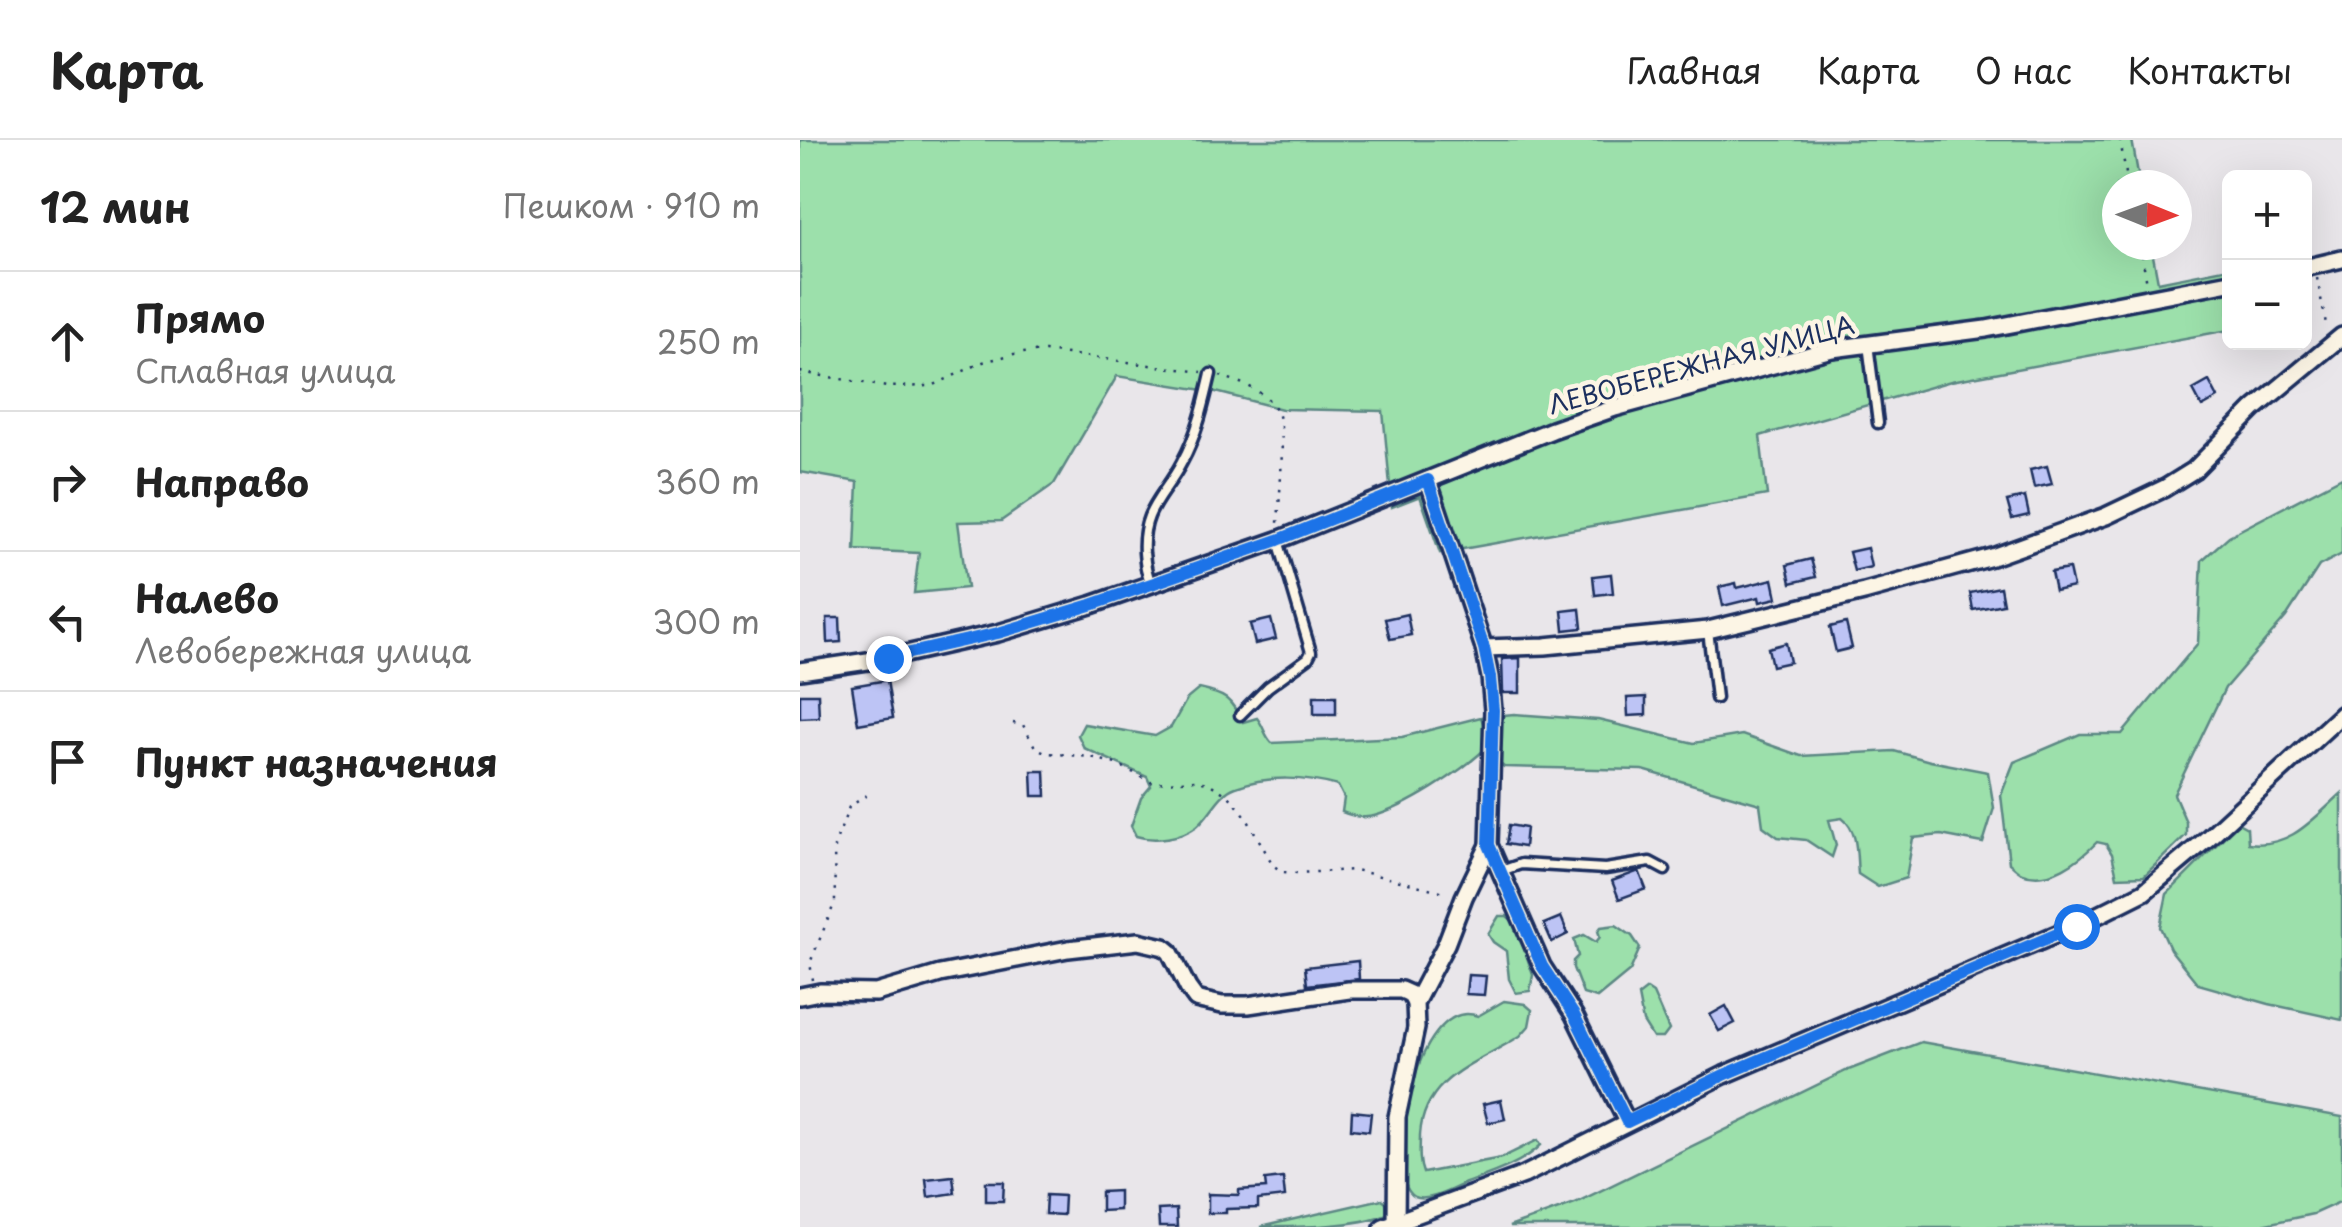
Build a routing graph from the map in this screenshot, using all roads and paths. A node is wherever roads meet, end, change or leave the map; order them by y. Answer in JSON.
{"nodes":[{"id":1,"x":2120,"y":140,"type":"edge"},
{"id":2,"x":2125,"y":170,"type":"edge"},
{"id":3,"x":2342,"y":259,"type":"edge"},
{"id":4,"x":2143,"y":260,"type":"edge"},
{"id":5,"x":2312,"y":266,"type":"edge"},
{"id":6,"x":2312,"y":272,"type":"edge"},
{"id":7,"x":2222,"y":284,"type":"edge"},
{"id":8,"x":2150,"y":298,"type":"junction"},
{"id":9,"x":2337,"y":340,"type":"edge"},
{"id":10,"x":1868,"y":344,"type":"junction"},
{"id":11,"x":800,"y":372,"type":"edge"},
{"id":12,"x":1211,"y":374,"type":"junction"},
{"id":13,"x":1878,"y":424,"type":"dead end"},
{"id":14,"x":1428,"y":480,"type":"junction"},
{"id":15,"x":1278,"y":540,"type":"junction"},
{"id":16,"x":1151,"y":583,"type":"junction"},
{"id":17,"x":1708,"y":630,"type":"junction"},
{"id":18,"x":1484,"y":648,"type":"junction"},
{"id":19,"x":800,"y":670,"type":"edge"},
{"id":20,"x":1716,"y":698,"type":"dead end"},
{"id":21,"x":2342,"y":714,"type":"edge"},
{"id":22,"x":1240,"y":715,"type":"dead end"},
{"id":23,"x":1014,"y":722,"type":"dead end"},
{"id":24,"x":867,"y":795,"type":"dead end"},
{"id":25,"x":1489,"y":845,"type":"junction"},
{"id":26,"x":1665,"y":870,"type":"dead end"},
{"id":27,"x":1501,"y":871,"type":"junction"},
{"id":28,"x":1464,"y":898,"type":"junction"},
{"id":29,"x":820,"y":992,"type":"junction"},
{"id":30,"x":800,"y":996,"type":"edge"},
{"id":31,"x":1415,"y":1003,"type":"junction"},
{"id":32,"x":1627,"y":1122,"type":"junction"},
{"id":33,"x":1390,"y":1225,"type":"edge"}],
"edges":[{"from":1,"to":2,"type":"path"},
{"from":3,"to":5,"type":"street"},
{"from":4,"to":8,"type":"path"},
{"from":6,"to":9,"type":"path"},
{"from":7,"to":8,"type":"street","name":"ЛЕВОБЕРЕЖНАЯ УЛИЦА"},
{"from":8,"to":10,"type":"street","name":"ЛЕВОБЕРЕЖНАЯ УЛИЦА"},
{"from":9,"to":17,"type":"street"},
{"from":10,"to":13,"type":"lane"},
{"from":10,"to":14,"type":"street","name":"ЛЕВОБЕРЕЖНАЯ УЛИЦА"},
{"from":11,"to":12,"type":"path"},
{"from":12,"to":15,"type":"path"},
{"from":12,"to":16,"type":"lane"},
{"from":14,"to":15,"type":"street","name":"ЛЕВОБЕРЕЖНАЯ УЛИЦА"},
{"from":14,"to":18,"type":"street"},
{"from":15,"to":16,"type":"street","name":"ЛЕВОБЕРЕЖНАЯ УЛИЦА"},
{"from":15,"to":22,"type":"lane"},
{"from":16,"to":19,"type":"street","name":"ЛЕВОБЕРЕЖНАЯ УЛИЦА"},
{"from":17,"to":18,"type":"street"},
{"from":17,"to":20,"type":"lane"},
{"from":18,"to":25,"type":"street"},
{"from":21,"to":32,"type":"street"},
{"from":23,"to":28,"type":"path"},
{"from":24,"to":29,"type":"path"},
{"from":25,"to":27,"type":"street"},
{"from":25,"to":28,"type":"street"},
{"from":26,"to":27,"type":"lane"},
{"from":27,"to":32,"type":"street"},
{"from":28,"to":31,"type":"street"},
{"from":29,"to":30,"type":"street"},
{"from":29,"to":31,"type":"street"},
{"from":31,"to":33,"type":"street"},
{"from":32,"to":33,"type":"street"}]}
